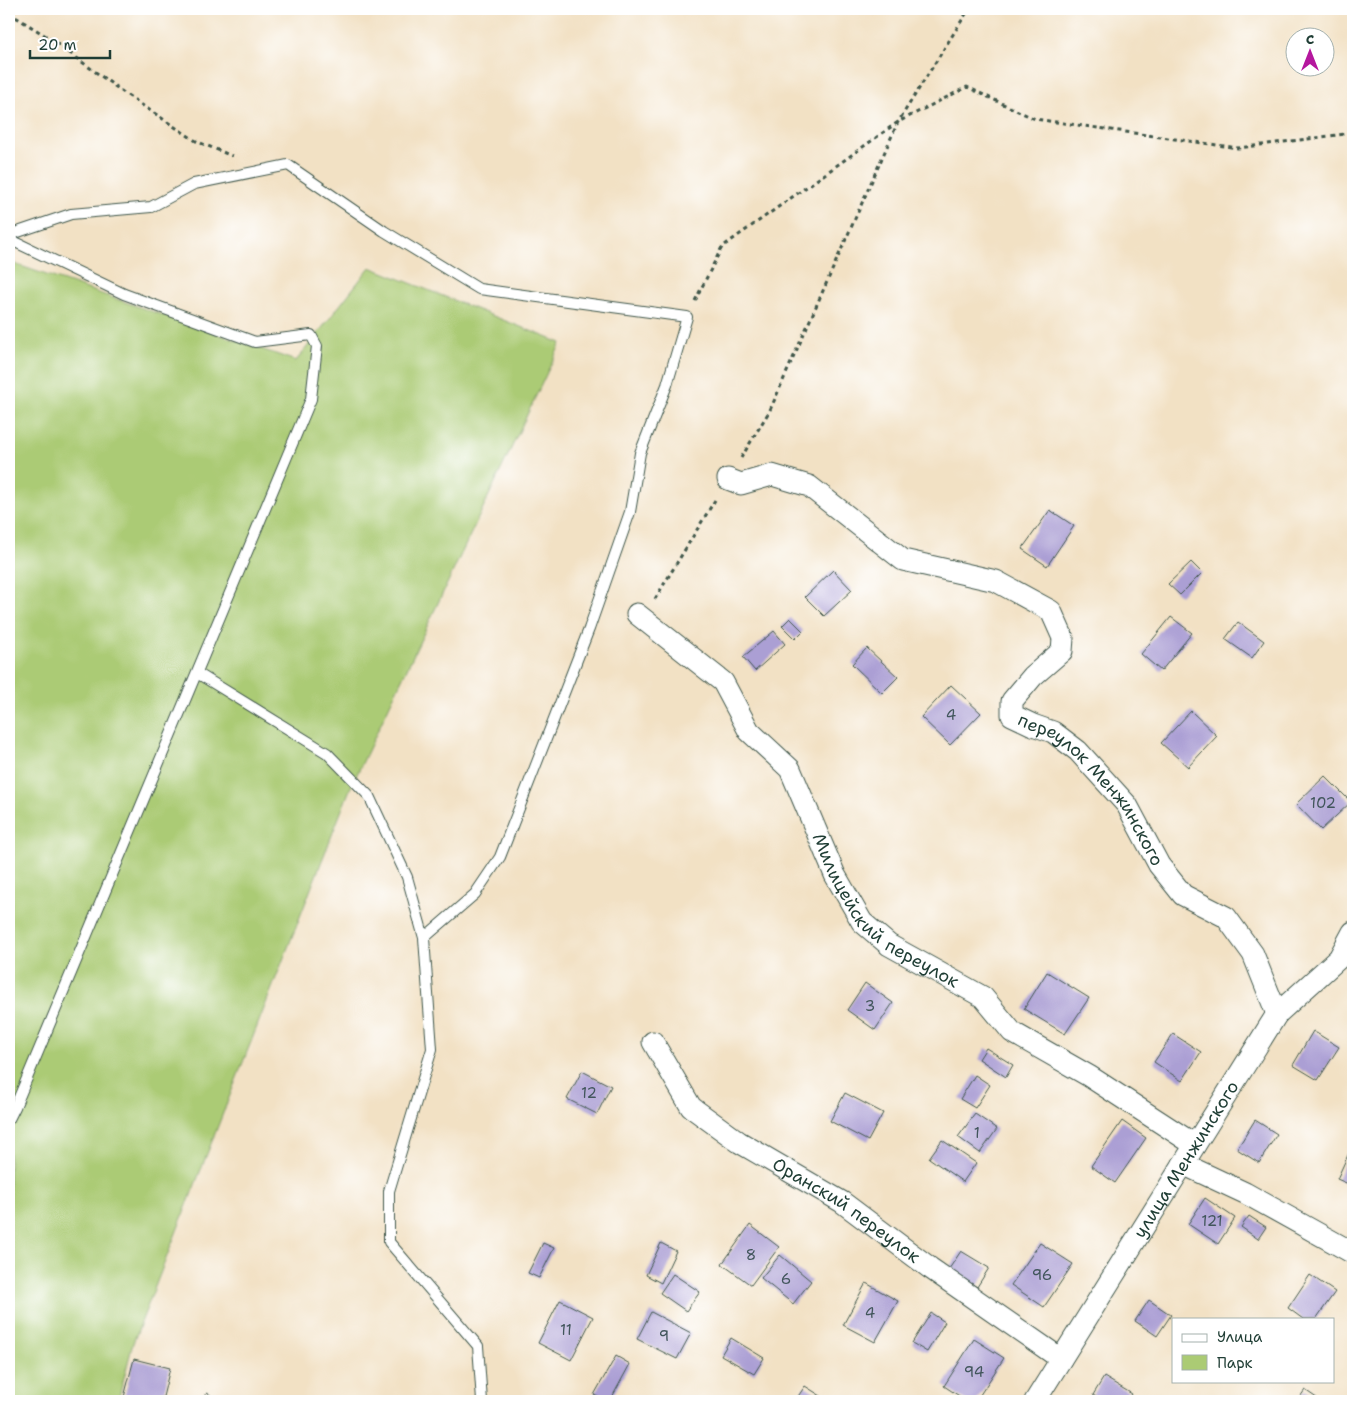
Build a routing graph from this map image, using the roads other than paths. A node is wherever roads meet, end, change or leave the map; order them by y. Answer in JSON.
{"nodes":[{"id":1,"x":9,"y":235,"type":"edge"},
{"id":2,"x":9,"y":239,"type":"edge"},
{"id":3,"x":728,"y":479,"type":"road end"},
{"id":4,"x":638,"y":614,"type":"road end"},
{"id":5,"x":197,"y":672,"type":"junction"},
{"id":6,"x":1353,"y":932,"type":"edge"},
{"id":7,"x":424,"y":938,"type":"junction"},
{"id":8,"x":1346,"y":962,"type":"edge"},
{"id":9,"x":1277,"y":1014,"type":"junction"},
{"id":10,"x":653,"y":1042,"type":"dead end"},
{"id":11,"x":9,"y":1119,"type":"edge"},
{"id":12,"x":1195,"y":1145,"type":"junction"},
{"id":13,"x":1183,"y":1164,"type":"junction"},
{"id":14,"x":1353,"y":1254,"type":"edge"},
{"id":15,"x":1061,"y":1358,"type":"junction"},
{"id":16,"x":482,"y":1401,"type":"edge"},
{"id":17,"x":1035,"y":1401,"type":"edge"}],
"edges":[{"from":1,"to":7,"type":"lane"},
{"from":2,"to":5,"type":"lane"},
{"from":3,"to":9,"type":"street","name":"переулок Менжинского"},
{"from":4,"to":12,"type":"street","name":"Милицейский переулок"},
{"from":5,"to":7,"type":"lane"},
{"from":5,"to":11,"type":"lane"},
{"from":6,"to":8,"type":"street","name":"улица Менжинского"},
{"from":7,"to":16,"type":"lane"},
{"from":8,"to":9,"type":"street","name":"улица Менжинского"},
{"from":9,"to":12,"type":"street","name":"улица Менжинского"},
{"from":10,"to":15,"type":"street","name":"Оранский переулок"},
{"from":12,"to":13,"type":"street","name":"улица Менжинского"},
{"from":13,"to":14,"type":"street"},
{"from":13,"to":15,"type":"street","name":"улица Менжинского"},
{"from":15,"to":17,"type":"street","name":"улица Менжинского"}]}
